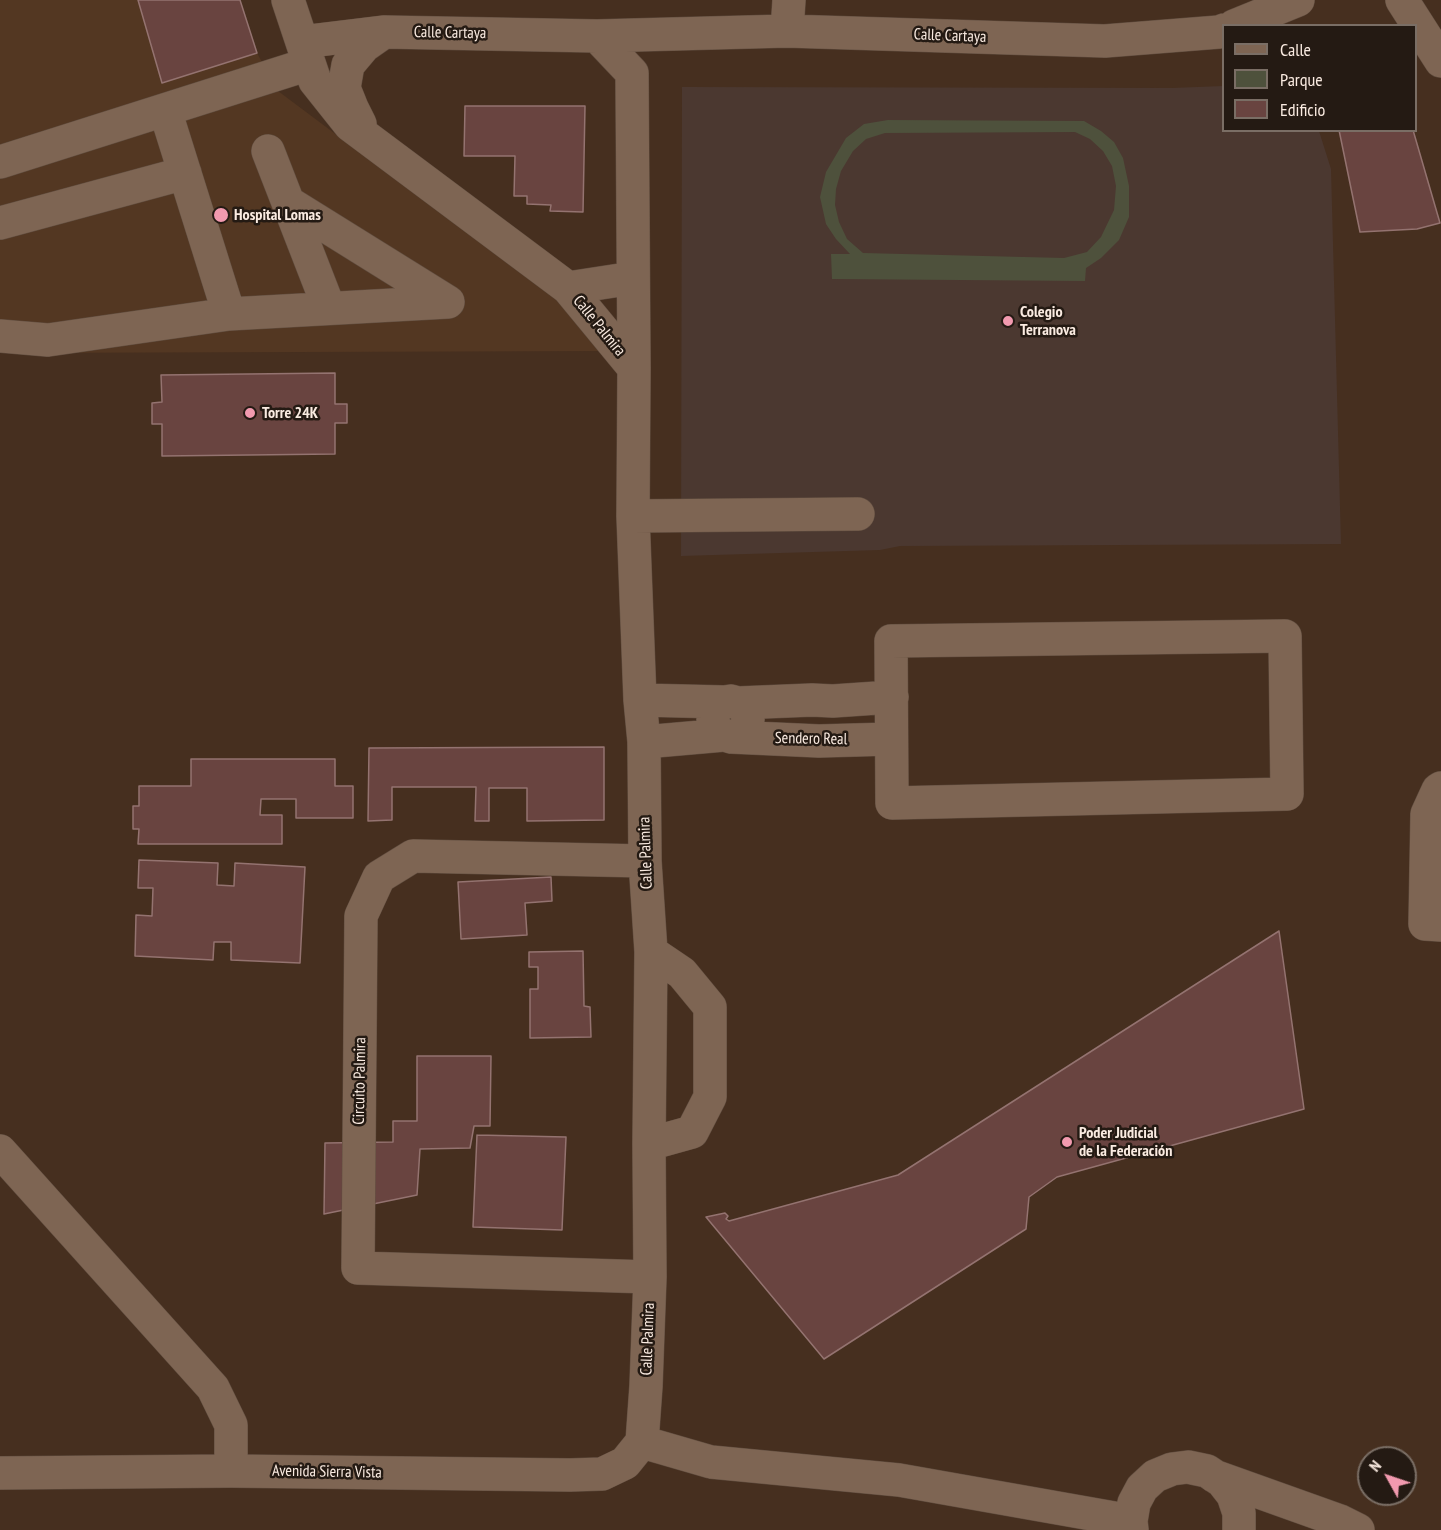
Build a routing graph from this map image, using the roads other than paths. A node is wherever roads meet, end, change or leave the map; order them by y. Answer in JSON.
{"nodes":[{"id":1,"x":288,"y":0,"type":"edge"},
{"id":2,"x":1298,"y":0,"type":"edge"},
{"id":3,"x":1402,"y":0,"type":"edge"},
{"id":4,"x":788,"y":16,"type":"edge"},
{"id":5,"x":1239,"y":24,"type":"edge"},
{"id":6,"x":1222,"y":31,"type":"edge"},
{"id":7,"x":384,"y":32,"type":"junction"},
{"id":8,"x":675,"y":34,"type":"junction"},
{"id":9,"x":597,"y":36,"type":"junction"},
{"id":10,"x":306,"y":53,"type":"junction"},
{"id":11,"x":1441,"y":61,"type":"edge"},
{"id":12,"x":632,"y":73,"type":"junction"},
{"id":13,"x":165,"y":110,"type":"junction"},
{"id":14,"x":367,"y":137,"type":"junction"},
{"id":15,"x":268,"y":151,"type":"dead end"},
{"id":16,"x":0,"y":162,"type":"edge"},
{"id":17,"x":185,"y":173,"type":"junction"},
{"id":18,"x":289,"y":202,"type":"junction"},
{"id":19,"x":0,"y":223,"type":"edge"},
{"id":20,"x":633,"y":278,"type":"junction"},
{"id":21,"x":568,"y":288,"type":"junction"},
{"id":22,"x":329,"y":308,"type":"junction"},
{"id":23,"x":229,"y":314,"type":"junction"},
{"id":24,"x":0,"y":336,"type":"edge"},
{"id":25,"x":634,"y":368,"type":"junction"},
{"id":26,"x":858,"y":514,"type":"dead end"},
{"id":27,"x":633,"y":516,"type":"junction"},
{"id":28,"x":892,"y":698,"type":"junction"},
{"id":29,"x":640,"y":700,"type":"junction"},
{"id":30,"x":731,"y":702,"type":"junction"},
{"id":31,"x":728,"y":736,"type":"junction"},
{"id":32,"x":891,"y":739,"type":"junction"},
{"id":33,"x":644,"y":742,"type":"junction"},
{"id":34,"x":1441,"y":788,"type":"edge"},
{"id":35,"x":645,"y":861,"type":"junction"},
{"id":36,"x":1441,"y":925,"type":"edge"},
{"id":37,"x":651,"y":952,"type":"junction"},
{"id":38,"x":649,"y":1144,"type":"junction"},
{"id":39,"x":0,"y":1151,"type":"edge"},
{"id":40,"x":650,"y":1278,"type":"junction"},
{"id":41,"x":642,"y":1442,"type":"junction"},
{"id":42,"x":231,"y":1471,"type":"junction"},
{"id":43,"x":0,"y":1473,"type":"edge"},
{"id":44,"x":1212,"y":1475,"type":"junction"},
{"id":45,"x":1131,"y":1525,"type":"edge"},
{"id":46,"x":1239,"y":1530,"type":"edge"},
{"id":47,"x":1358,"y":1530,"type":"edge"}],
"edges":[{"from":1,"to":10,"type":"street","name":"Calle Palmira"},
{"from":2,"to":5,"type":"street"},
{"from":3,"to":11,"type":"street"},
{"from":4,"to":6,"type":"street","name":"Calle Cartaya"},
{"from":4,"to":8,"type":"street","name":"Calle Cartaya"},
{"from":7,"to":9,"type":"street","name":"Calle Cartaya"},
{"from":7,"to":10,"type":"street","name":"Calle Cartaya"},
{"from":7,"to":14,"type":"street"},
{"from":8,"to":9,"type":"street","name":"Calle Cartaya"},
{"from":8,"to":12,"type":"street"},
{"from":9,"to":12,"type":"street"},
{"from":10,"to":13,"type":"street","name":"Calle Cartaya"},
{"from":10,"to":14,"type":"street","name":"Calle Palmira"},
{"from":12,"to":20,"type":"street"},
{"from":13,"to":16,"type":"street","name":"Calle Cartaya"},
{"from":13,"to":17,"type":"street"},
{"from":14,"to":21,"type":"street","name":"Calle Palmira"},
{"from":15,"to":18,"type":"street"},
{"from":17,"to":19,"type":"street"},
{"from":17,"to":23,"type":"street"},
{"from":18,"to":22,"type":"street"},
{"from":18,"to":22,"type":"street"},
{"from":20,"to":21,"type":"street","name":"Calle Palmira"},
{"from":20,"to":25,"type":"street"},
{"from":21,"to":25,"type":"street","name":"Calle Palmira"},
{"from":22,"to":23,"type":"street"},
{"from":23,"to":24,"type":"street"},
{"from":25,"to":27,"type":"street","name":"Calle Palmira"},
{"from":26,"to":27,"type":"street"},
{"from":27,"to":29,"type":"street","name":"Calle Palmira"},
{"from":28,"to":30,"type":"street"},
{"from":28,"to":32,"type":"street"},
{"from":28,"to":32,"type":"street"},
{"from":29,"to":30,"type":"street"},
{"from":29,"to":33,"type":"street","name":"Calle Palmira"},
{"from":30,"to":31,"type":"street"},
{"from":31,"to":32,"type":"street","name":"Sendero Real"},
{"from":31,"to":33,"type":"street","name":"Sendero Real"},
{"from":33,"to":35,"type":"street","name":"Calle Palmira"},
{"from":34,"to":36,"type":"street"},
{"from":35,"to":37,"type":"street","name":"Calle Palmira"},
{"from":35,"to":40,"type":"street","name":"Circuito Palmira"},
{"from":37,"to":38,"type":"street","name":"Calle Palmira"},
{"from":37,"to":38,"type":"street"},
{"from":38,"to":40,"type":"street","name":"Calle Palmira"},
{"from":39,"to":42,"type":"street"},
{"from":40,"to":41,"type":"street","name":"Calle Palmira"},
{"from":41,"to":42,"type":"street","name":"Avenida Sierra Vista"},
{"from":41,"to":45,"type":"street"},
{"from":42,"to":43,"type":"street","name":"Avenida Sierra Vista"},
{"from":44,"to":45,"type":"street"},
{"from":44,"to":46,"type":"street"},
{"from":44,"to":47,"type":"street"}]}
